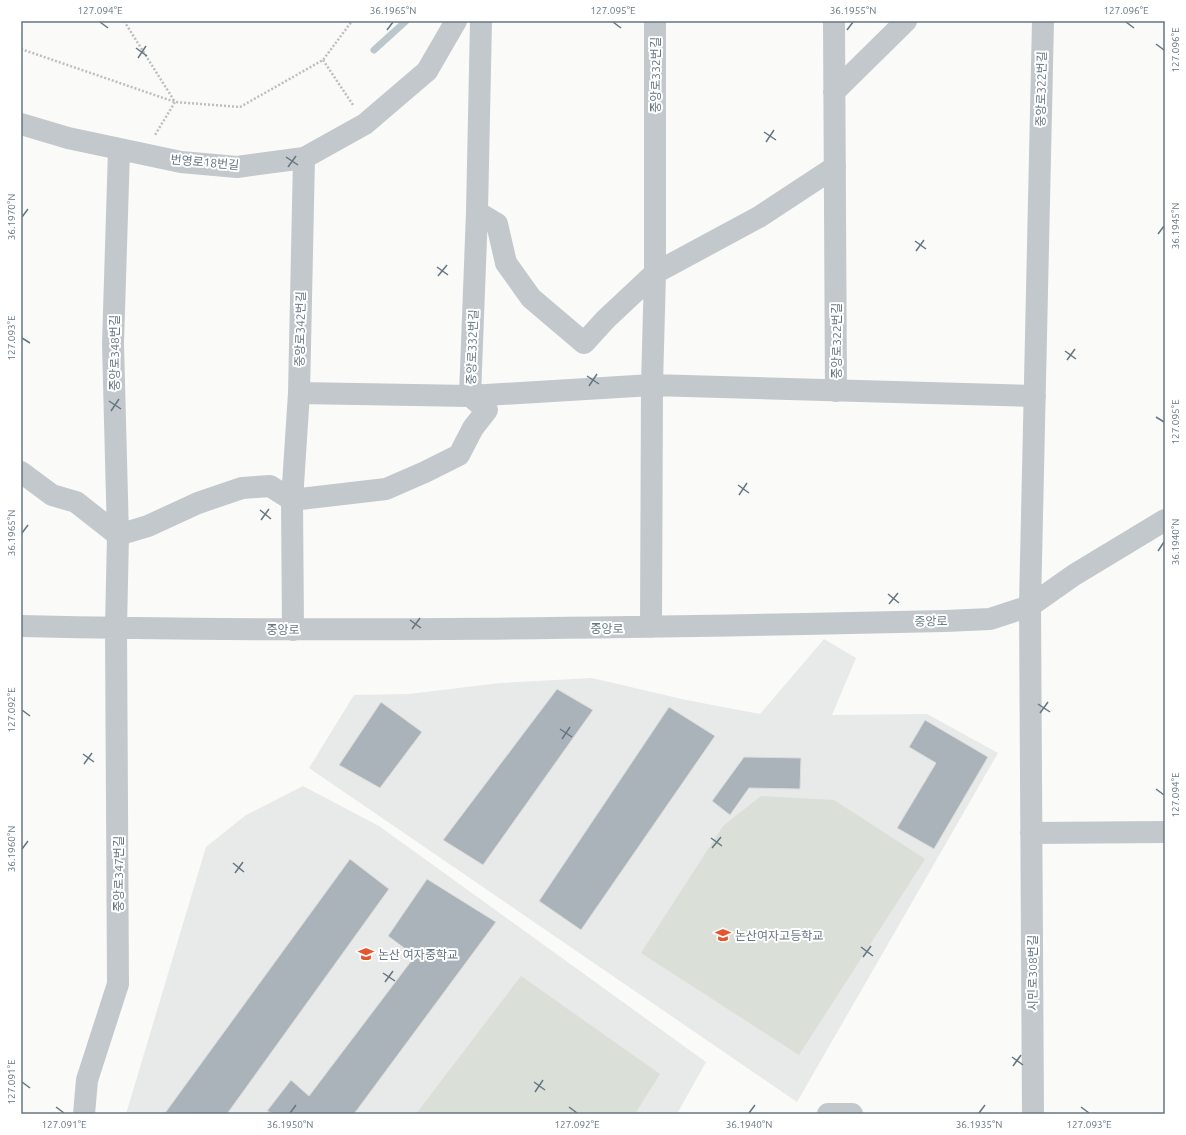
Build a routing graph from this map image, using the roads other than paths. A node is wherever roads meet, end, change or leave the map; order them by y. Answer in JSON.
{"nodes":[{"id":1,"x":456,"y":21,"type":"edge"},
{"id":2,"x":481,"y":21,"type":"edge"},
{"id":3,"x":655,"y":21,"type":"edge"},
{"id":4,"x":834,"y":21,"type":"edge"},
{"id":5,"x":906,"y":21,"type":"edge"},
{"id":6,"x":1043,"y":21,"type":"edge"},
{"id":7,"x":834,"y":92,"type":"junction"},
{"id":8,"x":21,"y":124,"type":"edge"},
{"id":9,"x":119,"y":150,"type":"junction"},
{"id":10,"x":304,"y":158,"type":"junction"},
{"id":11,"x":835,"y":167,"type":"junction"},
{"id":12,"x":477,"y":212,"type":"junction"},
{"id":13,"x":654,"y":274,"type":"junction"},
{"id":14,"x":652,"y":385,"type":"junction"},
{"id":15,"x":836,"y":391,"type":"junction"},
{"id":16,"x":299,"y":393,"type":"junction"},
{"id":17,"x":470,"y":396,"type":"junction"},
{"id":18,"x":1035,"y":396,"type":"junction"},
{"id":19,"x":21,"y":472,"type":"edge"},
{"id":20,"x":292,"y":500,"type":"junction"},
{"id":21,"x":1165,"y":520,"type":"edge"},
{"id":22,"x":118,"y":535,"type":"junction"},
{"id":23,"x":1030,"y":606,"type":"junction"},
{"id":24,"x":21,"y":626,"type":"edge"},
{"id":25,"x":651,"y":627,"type":"junction"},
{"id":26,"x":116,"y":628,"type":"junction"},
{"id":27,"x":293,"y":630,"type":"junction"},
{"id":28,"x":1165,"y":832,"type":"edge"},
{"id":29,"x":1031,"y":833,"type":"junction"},
{"id":30,"x":84,"y":1114,"type":"edge"},
{"id":31,"x":828,"y":1114,"type":"edge"},
{"id":32,"x":852,"y":1114,"type":"edge"},
{"id":33,"x":1033,"y":1114,"type":"edge"}],
"edges":[{"from":1,"to":10,"type":"street","name":"번영로18번길"},
{"from":2,"to":12,"type":"street","name":"중앙로332번길"},
{"from":3,"to":13,"type":"street","name":"중앙로332번길"},
{"from":4,"to":7,"type":"street","name":"중앙로322번길"},
{"from":5,"to":7,"type":"street"},
{"from":6,"to":18,"type":"street","name":"중앙로322번길"},
{"from":7,"to":11,"type":"street","name":"중앙로322번길"},
{"from":8,"to":9,"type":"street","name":"번영로18번길"},
{"from":9,"to":10,"type":"street","name":"번영로18번길"},
{"from":9,"to":22,"type":"street","name":"중앙로348번길"},
{"from":10,"to":16,"type":"street","name":"중앙로342번길"},
{"from":11,"to":13,"type":"street"},
{"from":11,"to":15,"type":"street","name":"중앙로322번길"},
{"from":12,"to":13,"type":"street"},
{"from":12,"to":17,"type":"street","name":"중앙로332번길"},
{"from":13,"to":14,"type":"street","name":"중앙로332번길"},
{"from":14,"to":15,"type":"street","name":"중앙로332번길"},
{"from":14,"to":17,"type":"street","name":"중앙로332번길"},
{"from":14,"to":25,"type":"street","name":"중앙로332번길"},
{"from":15,"to":18,"type":"street","name":"중앙로322번길"},
{"from":16,"to":17,"type":"street"},
{"from":16,"to":20,"type":"street","name":"중앙로342번길"},
{"from":17,"to":20,"type":"street"},
{"from":18,"to":23,"type":"street","name":"중앙로322번길"},
{"from":19,"to":22,"type":"street"},
{"from":20,"to":22,"type":"street"},
{"from":20,"to":27,"type":"street","name":"중앙로342번길"},
{"from":21,"to":23,"type":"street","name":"중앙로"},
{"from":22,"to":26,"type":"street","name":"중앙로348번길"},
{"from":23,"to":25,"type":"street","name":"중앙로"},
{"from":23,"to":29,"type":"street","name":"시민로308번길"},
{"from":24,"to":26,"type":"street","name":"중앙로"},
{"from":25,"to":27,"type":"street","name":"중앙로"},
{"from":26,"to":27,"type":"street","name":"중앙로"},
{"from":26,"to":30,"type":"street","name":"중앙로347번길"},
{"from":28,"to":29,"type":"street"},
{"from":29,"to":33,"type":"street","name":"시민로308번길"},
{"from":31,"to":32,"type":"street"}]}
